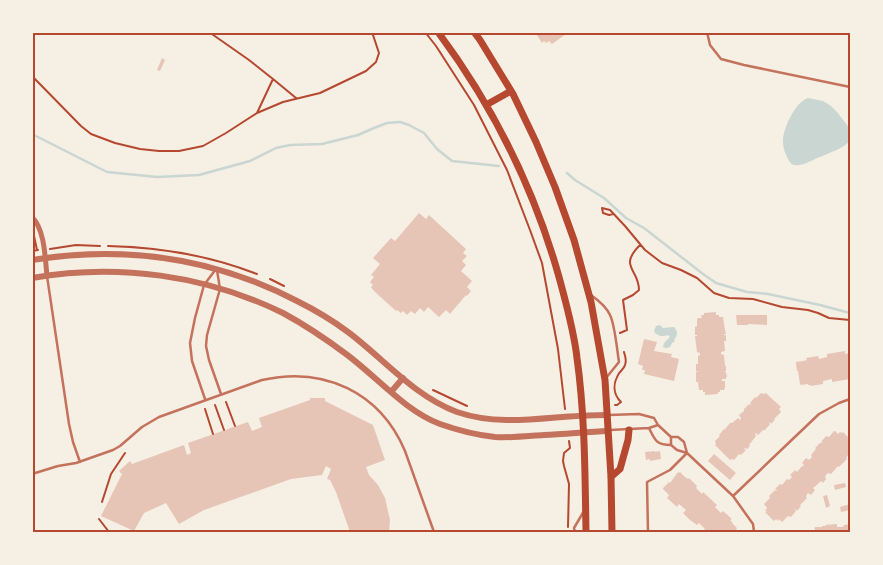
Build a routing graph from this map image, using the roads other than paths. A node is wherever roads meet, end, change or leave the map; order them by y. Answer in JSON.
{"nodes":[{"id":1,"x":438,"y":32,"type":"edge"},
{"id":2,"x":474,"y":32,"type":"edge"},
{"id":3,"x":707,"y":32,"type":"edge"},
{"id":4,"x":850,"y":87,"type":"edge"},
{"id":5,"x":511,"y":91,"type":"junction"},
{"id":6,"x":486,"y":105,"type":"junction"},
{"id":7,"x":32,"y":217,"type":"edge"},
{"id":8,"x":45,"y":258,"type":"junction"},
{"id":9,"x":32,"y":260,"type":"edge"},
{"id":10,"x":217,"y":269,"type":"junction"},
{"id":11,"x":47,"y":276,"type":"junction"},
{"id":12,"x":32,"y":278,"type":"edge"},
{"id":13,"x":204,"y":284,"type":"junction"},
{"id":14,"x":220,"y":289,"type":"junction"},
{"id":15,"x":589,"y":292,"type":"junction"},
{"id":16,"x":403,"y":378,"type":"junction"},
{"id":17,"x":605,"y":380,"type":"junction"},
{"id":18,"x":392,"y":392,"type":"junction"},
{"id":19,"x":221,"y":394,"type":"junction"},
{"id":20,"x":205,"y":399,"type":"junction"},
{"id":21,"x":850,"y":399,"type":"edge"},
{"id":22,"x":608,"y":415,"type":"junction"},
{"id":23,"x":583,"y":416,"type":"junction"},
{"id":24,"x":658,"y":425,"type":"junction"},
{"id":25,"x":649,"y":428,"type":"junction"},
{"id":26,"x":608,"y":430,"type":"junction"},
{"id":27,"x":629,"y":430,"type":"junction"},
{"id":28,"x":584,"y":432,"type":"junction"},
{"id":29,"x":671,"y":437,"type":"junction"},
{"id":30,"x":671,"y":445,"type":"junction"},
{"id":31,"x":686,"y":453,"type":"junction"},
{"id":32,"x":80,"y":462,"type":"junction"},
{"id":33,"x":32,"y":474,"type":"edge"},
{"id":34,"x":611,"y":477,"type":"junction"},
{"id":35,"x":733,"y":496,"type":"junction"},
{"id":36,"x":586,"y":507,"type":"junction"},
{"id":37,"x":434,"y":532,"type":"edge"},
{"id":38,"x":575,"y":532,"type":"edge"},
{"id":39,"x":586,"y":532,"type":"edge"},
{"id":40,"x":612,"y":532,"type":"edge"},
{"id":41,"x":648,"y":532,"type":"edge"},
{"id":42,"x":754,"y":532,"type":"edge"}],
"edges":[{"from":1,"to":6,"type":"main road"},
{"from":2,"to":5,"type":"main road"},
{"from":3,"to":4,"type":"lane"},
{"from":5,"to":6,"type":"main road"},
{"from":5,"to":15,"type":"main road"},
{"from":6,"to":23,"type":"main road"},
{"from":7,"to":8,"type":"street"},
{"from":8,"to":9,"type":"street"},
{"from":8,"to":10,"type":"street"},
{"from":8,"to":11,"type":"street"},
{"from":10,"to":13,"type":"lane"},
{"from":10,"to":14,"type":"lane"},
{"from":10,"to":16,"type":"street"},
{"from":11,"to":12,"type":"street"},
{"from":11,"to":13,"type":"street"},
{"from":11,"to":32,"type":"lane"},
{"from":13,"to":14,"type":"street"},
{"from":13,"to":20,"type":"lane"},
{"from":14,"to":18,"type":"street"},
{"from":14,"to":19,"type":"lane"},
{"from":15,"to":17,"type":"main road"},
{"from":15,"to":17,"type":"lane"},
{"from":16,"to":18,"type":"street"},
{"from":16,"to":23,"type":"street"},
{"from":17,"to":22,"type":"main road"},
{"from":18,"to":28,"type":"street"},
{"from":19,"to":20,"type":"lane"},
{"from":19,"to":37,"type":"lane"},
{"from":20,"to":32,"type":"lane"},
{"from":21,"to":35,"type":"lane"},
{"from":22,"to":23,"type":"street"},
{"from":22,"to":24,"type":"lane"},
{"from":22,"to":26,"type":"main road"},
{"from":23,"to":28,"type":"main road"},
{"from":24,"to":25,"type":"lane"},
{"from":24,"to":29,"type":"lane"},
{"from":25,"to":27,"type":"lane"},
{"from":25,"to":30,"type":"lane"},
{"from":26,"to":27,"type":"lane"},
{"from":26,"to":28,"type":"street"},
{"from":26,"to":34,"type":"main road"},
{"from":27,"to":34,"type":"main road"},
{"from":28,"to":36,"type":"main road"},
{"from":29,"to":30,"type":"lane"},
{"from":29,"to":31,"type":"lane"},
{"from":30,"to":31,"type":"lane"},
{"from":31,"to":35,"type":"lane"},
{"from":31,"to":41,"type":"lane"},
{"from":32,"to":33,"type":"lane"},
{"from":34,"to":40,"type":"main road"},
{"from":35,"to":42,"type":"lane"},
{"from":36,"to":38,"type":"lane"},
{"from":36,"to":39,"type":"main road"}]}
